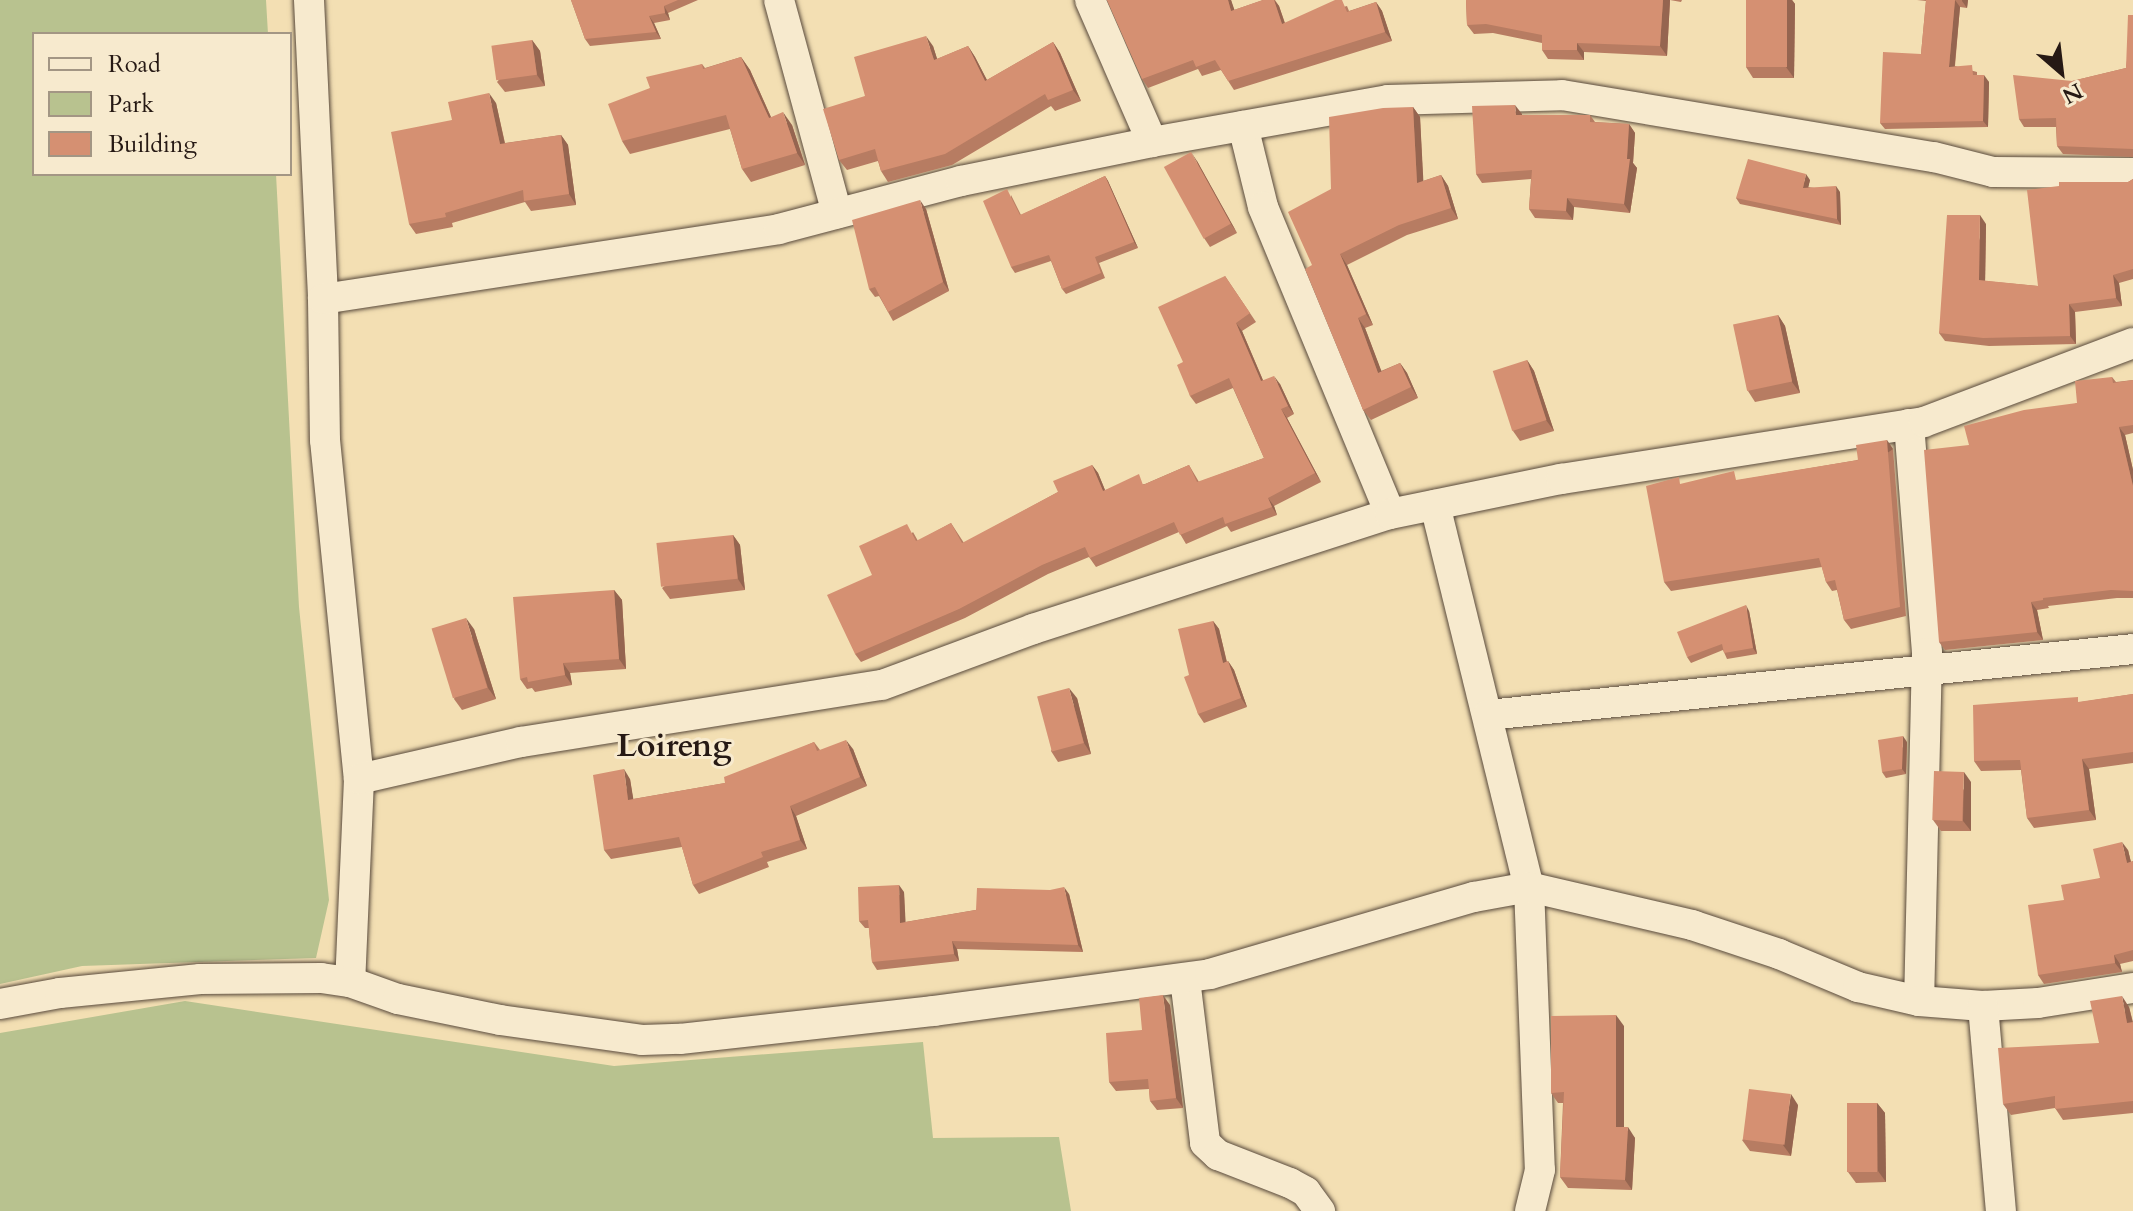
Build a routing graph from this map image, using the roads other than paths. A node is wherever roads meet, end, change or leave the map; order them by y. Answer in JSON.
{"nodes":[{"id":1,"x":309,"y":0,"type":"edge"},
{"id":2,"x":779,"y":0,"type":"edge"},
{"id":3,"x":1090,"y":0,"type":"edge"},
{"id":4,"x":1243,"y":126,"type":"junction"},
{"id":5,"x":1152,"y":142,"type":"junction"},
{"id":6,"x":2133,"y":173,"type":"edge"},
{"id":7,"x":837,"y":213,"type":"junction"},
{"id":8,"x":323,"y":299,"type":"junction"},
{"id":9,"x":2133,"y":343,"type":"edge"},
{"id":10,"x":1909,"y":424,"type":"junction"},
{"id":11,"x":1435,"y":505,"type":"junction"},
{"id":12,"x":1390,"y":514,"type":"junction"},
{"id":13,"x":2133,"y":649,"type":"edge"},
{"id":14,"x":1926,"y":671,"type":"junction"},
{"id":15,"x":1488,"y":715,"type":"junction"},
{"id":16,"x":359,"y":779,"type":"junction"},
{"id":17,"x":1529,"y":887,"type":"junction"},
{"id":18,"x":1185,"y":979,"type":"junction"},
{"id":19,"x":350,"y":982,"type":"junction"},
{"id":20,"x":2133,"y":988,"type":"edge"},
{"id":21,"x":1919,"y":1001,"type":"junction"},
{"id":22,"x":0,"y":1004,"type":"edge"},
{"id":23,"x":1983,"y":1006,"type":"junction"},
{"id":24,"x":1320,"y":1211,"type":"edge"},
{"id":25,"x":1530,"y":1211,"type":"edge"},
{"id":26,"x":2001,"y":1211,"type":"edge"}],
"edges":[{"from":1,"to":8,"type":"street"},
{"from":2,"to":7,"type":"street"},
{"from":3,"to":5,"type":"street"},
{"from":4,"to":5,"type":"street"},
{"from":4,"to":6,"type":"street"},
{"from":4,"to":12,"type":"street"},
{"from":5,"to":7,"type":"street"},
{"from":7,"to":8,"type":"street"},
{"from":8,"to":16,"type":"street"},
{"from":9,"to":10,"type":"street"},
{"from":10,"to":11,"type":"street"},
{"from":10,"to":14,"type":"street"},
{"from":11,"to":12,"type":"street"},
{"from":11,"to":15,"type":"street"},
{"from":12,"to":16,"type":"street"},
{"from":13,"to":14,"type":"street"},
{"from":14,"to":15,"type":"street"},
{"from":14,"to":21,"type":"street"},
{"from":15,"to":17,"type":"street"},
{"from":16,"to":19,"type":"street"},
{"from":17,"to":18,"type":"street"},
{"from":17,"to":21,"type":"street"},
{"from":17,"to":25,"type":"street"},
{"from":18,"to":19,"type":"street"},
{"from":18,"to":24,"type":"street"},
{"from":19,"to":22,"type":"street"},
{"from":20,"to":23,"type":"street"},
{"from":21,"to":23,"type":"street"},
{"from":23,"to":26,"type":"street"}]}
